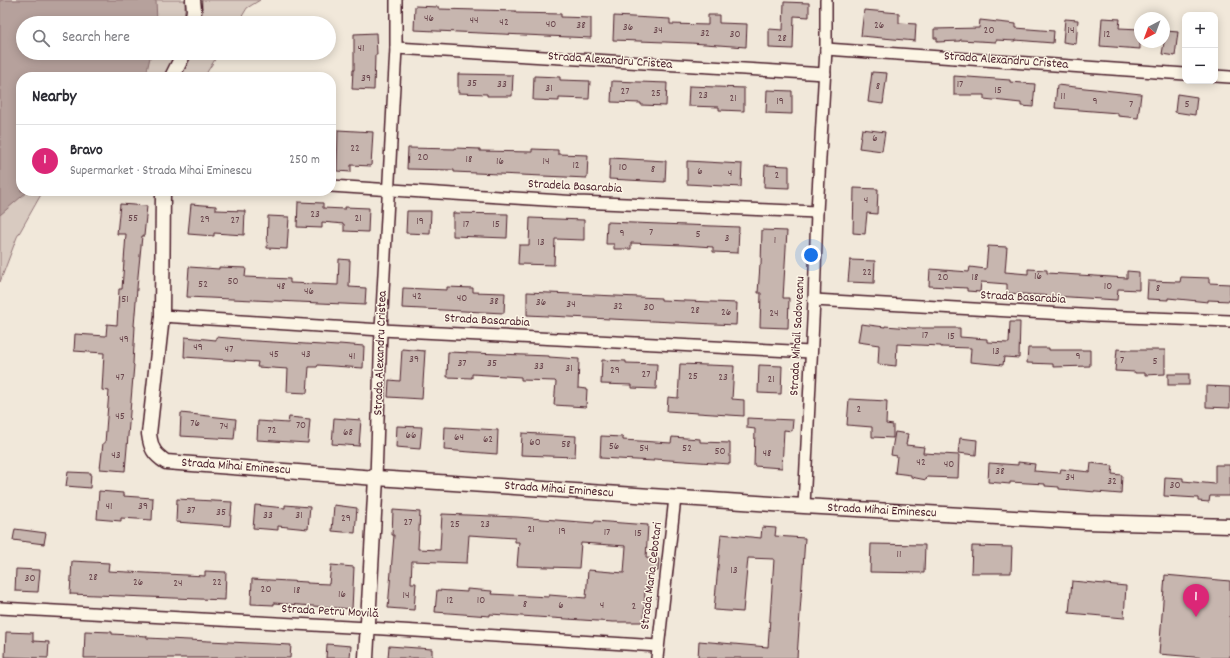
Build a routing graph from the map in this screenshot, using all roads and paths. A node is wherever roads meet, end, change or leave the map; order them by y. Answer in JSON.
{"nodes":[{"id":1,"x":193,"y":0,"type":"edge"},
{"id":2,"x":396,"y":0,"type":"edge"},
{"id":3,"x":826,"y":0,"type":"edge"},
{"id":4,"x":193,"y":16,"type":"edge"},
{"id":5,"x":396,"y":48,"type":"junction"},
{"id":6,"x":826,"y":48,"type":"junction"},
{"id":7,"x":180,"y":60,"type":"edge"},
{"id":8,"x":174,"y":72,"type":"edge"},
{"id":9,"x":825,"y":74,"type":"junction"},
{"id":10,"x":1182,"y":74,"type":"edge"},
{"id":11,"x":1218,"y":76,"type":"edge"},
{"id":12,"x":1230,"y":78,"type":"edge"},
{"id":13,"x":336,"y":186,"type":"edge"},
{"id":14,"x":389,"y":190,"type":"junction"},
{"id":15,"x":163,"y":196,"type":"edge"},
{"id":16,"x":817,"y":212,"type":"junction"},
{"id":17,"x":814,"y":300,"type":"junction"},
{"id":18,"x":162,"y":316,"type":"junction"},
{"id":19,"x":1230,"y":321,"type":"edge"},
{"id":20,"x":381,"y":330,"type":"junction"},
{"id":21,"x":811,"y":352,"type":"junction"},
{"id":22,"x":376,"y":478,"type":"junction"},
{"id":23,"x":675,"y":498,"type":"junction"},
{"id":24,"x":804,"y":506,"type":"junction"},
{"id":25,"x":1230,"y":526,"type":"edge"},
{"id":26,"x":0,"y":608,"type":"edge"},
{"id":27,"x":368,"y":628,"type":"junction"},
{"id":28,"x":658,"y":646,"type":"junction"},
{"id":29,"x":366,"y":658,"type":"edge"},
{"id":30,"x":657,"y":658,"type":"edge"}],
"edges":[{"from":1,"to":4,"type":"street"},
{"from":2,"to":5,"type":"street","name":"Strada Alexandru Cristea"},
{"from":3,"to":6,"type":"street","name":"Strada Mihail Sadoveanu"},
{"from":5,"to":9,"type":"street","name":"Strada Alexandru Cristea"},
{"from":5,"to":14,"type":"street","name":"Strada Alexandru Cristea"},
{"from":6,"to":9,"type":"street","name":"Strada Mihail Sadoveanu"},
{"from":6,"to":10,"type":"street","name":"Strada Alexandru Cristea"},
{"from":7,"to":8,"type":"street"},
{"from":9,"to":16,"type":"street","name":"Strada Mihail Sadoveanu"},
{"from":11,"to":12,"type":"street"},
{"from":13,"to":14,"type":"street","name":"Stradela Basarabia"},
{"from":14,"to":16,"type":"street","name":"Stradela Basarabia"},
{"from":14,"to":20,"type":"street","name":"Strada Alexandru Cristea"},
{"from":15,"to":18,"type":"street","name":"Strada Mihai Eminescu"},
{"from":16,"to":17,"type":"street","name":"Strada Mihail Sadoveanu"},
{"from":17,"to":19,"type":"street","name":"Strada Basarabia"},
{"from":17,"to":21,"type":"street","name":"Strada Mihail Sadoveanu"},
{"from":18,"to":20,"type":"street","name":"Strada Basarabia"},
{"from":18,"to":22,"type":"street","name":"Strada Mihai Eminescu"},
{"from":20,"to":21,"type":"street","name":"Strada Basarabia"},
{"from":20,"to":22,"type":"street","name":"Strada Alexandru Cristea"},
{"from":21,"to":24,"type":"street","name":"Strada Mihail Sadoveanu"},
{"from":22,"to":23,"type":"street","name":"Strada Mihai Eminescu"},
{"from":22,"to":27,"type":"street","name":"Strada Alexandru Cristea"},
{"from":23,"to":24,"type":"street","name":"Strada Mihai Eminescu"},
{"from":23,"to":28,"type":"street","name":"Strada Maria Cebotari"},
{"from":24,"to":25,"type":"street","name":"Strada Mihai Eminescu"},
{"from":26,"to":27,"type":"street","name":"Strada Petru Movilă"},
{"from":27,"to":28,"type":"street","name":"Strada Petru Movilă"},
{"from":27,"to":29,"type":"street","name":"Strada Alexandru Cristea"},
{"from":28,"to":30,"type":"street","name":"Strada Maria Cebotari"}]}
